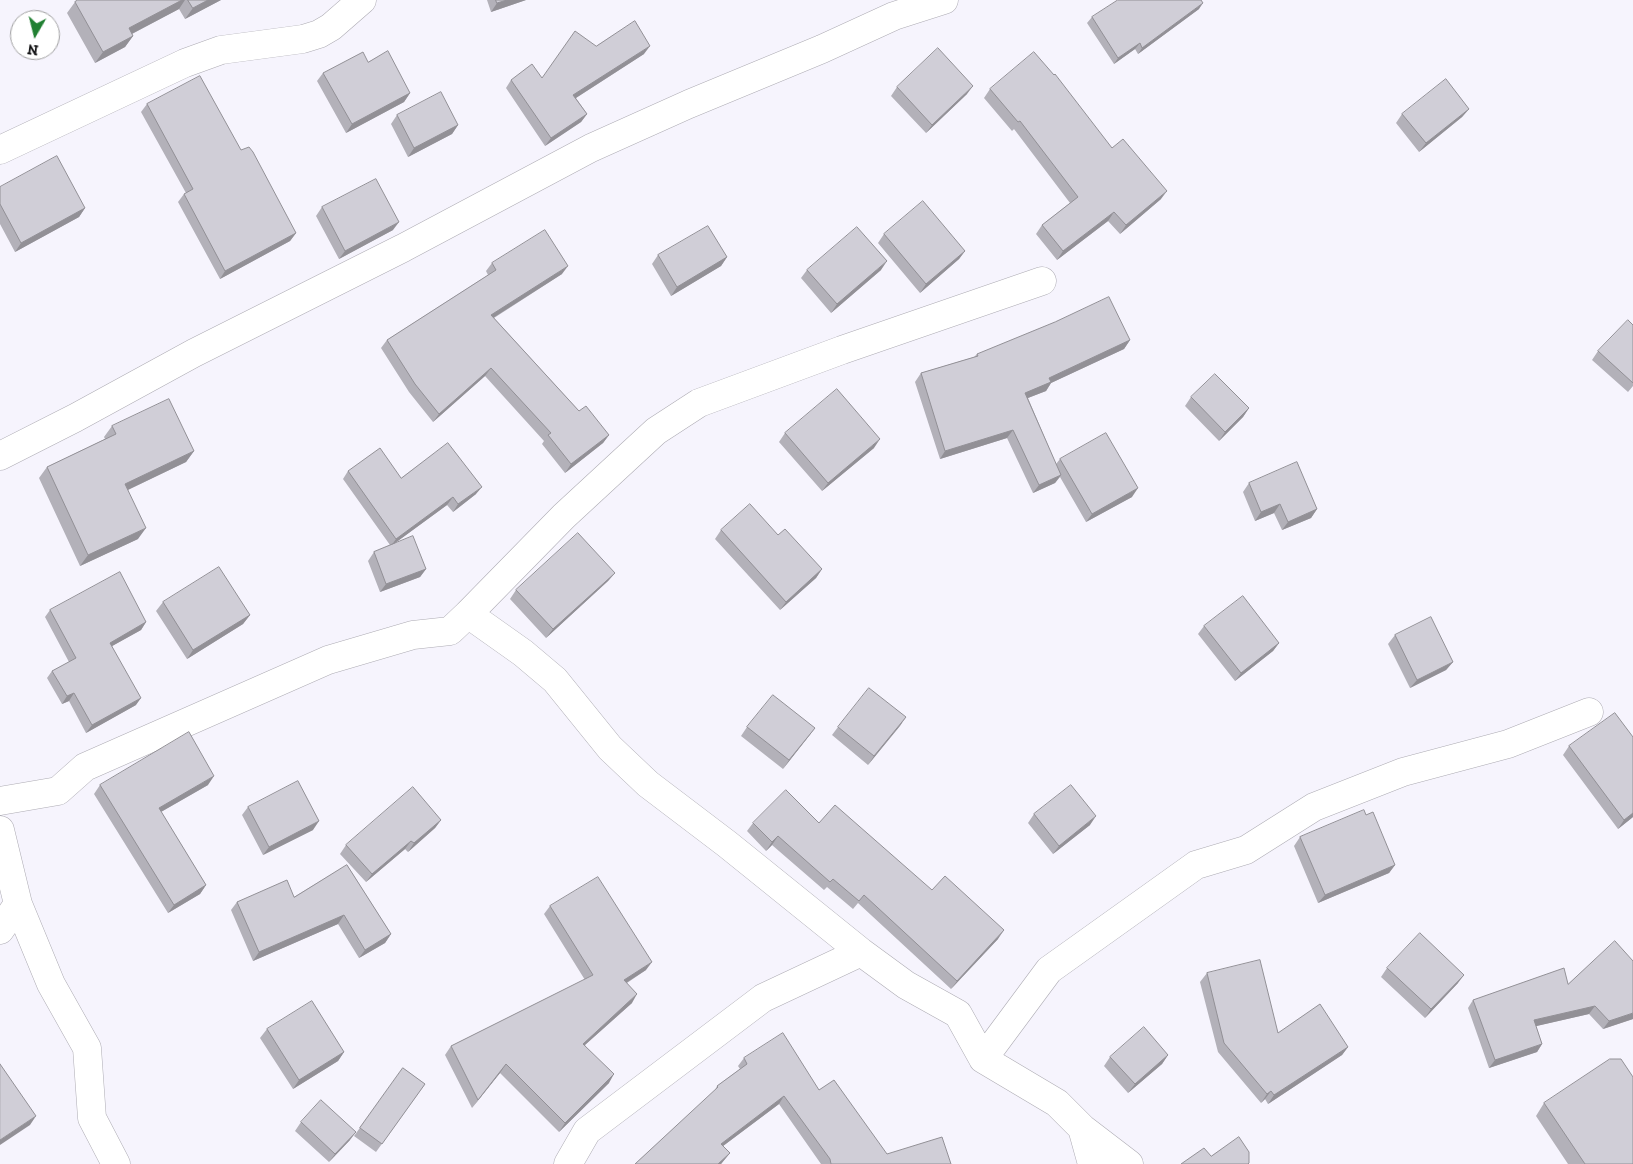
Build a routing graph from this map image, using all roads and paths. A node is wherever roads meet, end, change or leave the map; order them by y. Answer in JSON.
{"nodes":[{"id":1,"x":362,"y":0,"type":"edge"},
{"id":2,"x":944,"y":0,"type":"edge"},
{"id":3,"x":0,"y":150,"type":"edge"},
{"id":4,"x":1042,"y":281,"type":"dead end"},
{"id":5,"x":0,"y":456,"type":"edge"},
{"id":6,"x":468,"y":614,"type":"junction"},
{"id":7,"x":1589,"y":712,"type":"dead end"},
{"id":8,"x":0,"y":801,"type":"edge"},
{"id":9,"x":0,"y":830,"type":"edge"},
{"id":10,"x":18,"y":904,"type":"junction"},
{"id":11,"x":0,"y":930,"type":"edge"},
{"id":12,"x":861,"y":952,"type":"junction"},
{"id":13,"x":983,"y":1059,"type":"junction"},
{"id":14,"x":1082,"y":1128,"type":"junction"},
{"id":15,"x":116,"y":1164,"type":"edge"},
{"id":16,"x":568,"y":1164,"type":"edge"},
{"id":17,"x":1092,"y":1164,"type":"edge"},
{"id":18,"x":1129,"y":1164,"type":"edge"}],
"edges":[{"from":1,"to":3,"type":"street"},
{"from":2,"to":5,"type":"street"},
{"from":4,"to":6,"type":"street"},
{"from":6,"to":8,"type":"street"},
{"from":6,"to":12,"type":"street"},
{"from":7,"to":13,"type":"street"},
{"from":9,"to":10,"type":"street"},
{"from":10,"to":11,"type":"street"},
{"from":10,"to":15,"type":"street"},
{"from":12,"to":13,"type":"street"},
{"from":12,"to":16,"type":"street"},
{"from":13,"to":14,"type":"street"},
{"from":14,"to":17,"type":"street"},
{"from":14,"to":18,"type":"street"}]}
